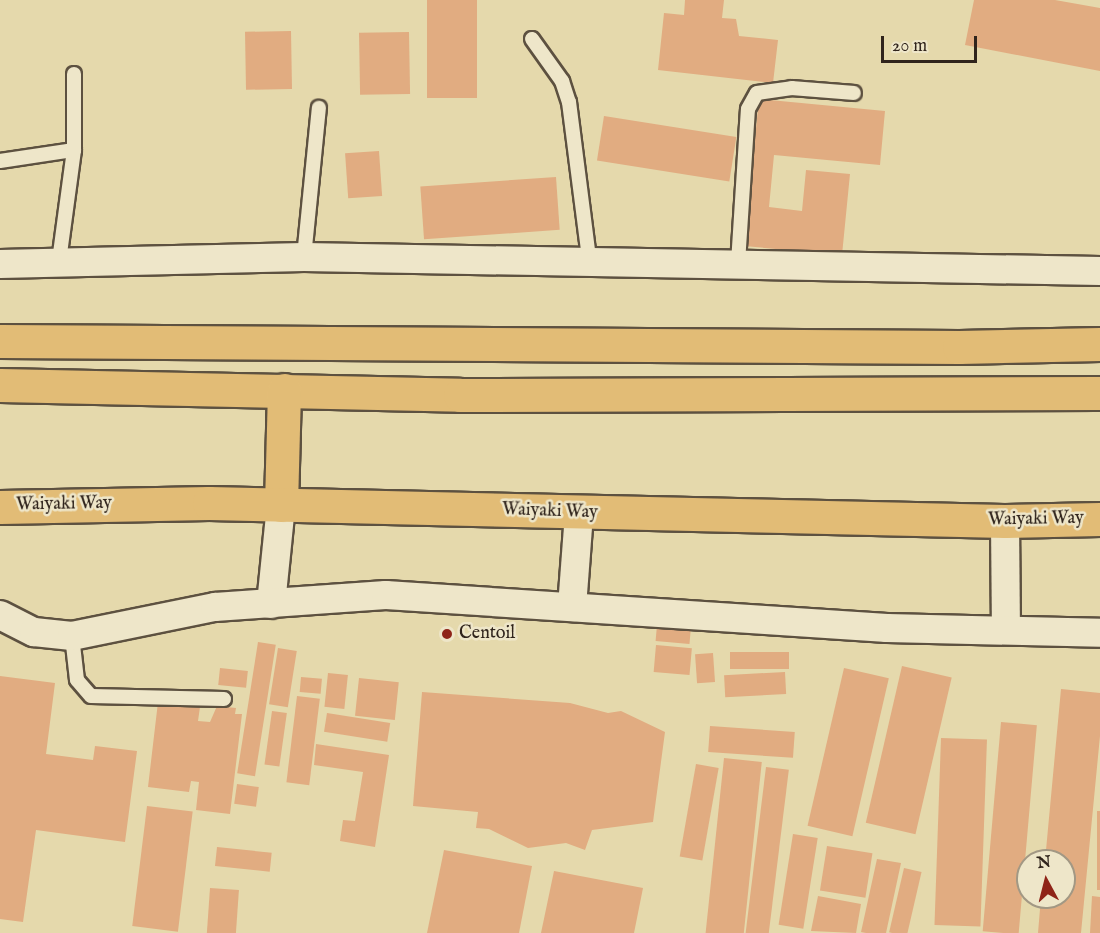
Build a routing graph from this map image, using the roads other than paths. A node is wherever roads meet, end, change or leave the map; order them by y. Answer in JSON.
{"nodes":[{"id":1,"x":532,"y":39,"type":"dead end"},
{"id":2,"x":74,"y":74,"type":"dead end"},
{"id":3,"x":854,"y":93,"type":"dead end"},
{"id":4,"x":319,"y":108,"type":"dead end"},
{"id":5,"x":74,"y":150,"type":"junction"},
{"id":6,"x":0,"y":161,"type":"edge"},
{"id":7,"x":304,"y":257,"type":"junction"},
{"id":8,"x":588,"y":259,"type":"junction"},
{"id":9,"x":59,"y":261,"type":"junction"},
{"id":10,"x":738,"y":263,"type":"junction"},
{"id":11,"x":0,"y":264,"type":"edge"},
{"id":12,"x":1100,"y":271,"type":"edge"},
{"id":13,"x":0,"y":341,"type":"edge"},
{"id":14,"x":1100,"y":344,"type":"edge"},
{"id":15,"x":0,"y":385,"type":"edge"},
{"id":16,"x":284,"y":390,"type":"junction"},
{"id":17,"x":1100,"y":393,"type":"edge"},
{"id":18,"x":280,"y":505,"type":"junction"},
{"id":19,"x":0,"y":507,"type":"edge"},
{"id":20,"x":579,"y":513,"type":"junction"},
{"id":21,"x":1100,"y":519,"type":"edge"},
{"id":22,"x":1005,"y":521,"type":"junction"},
{"id":23,"x":271,"y":604,"type":"junction"},
{"id":24,"x":572,"y":608,"type":"junction"},
{"id":25,"x":0,"y":615,"type":"edge"},
{"id":26,"x":1005,"y":628,"type":"junction"},
{"id":27,"x":1100,"y":633,"type":"edge"},
{"id":28,"x":72,"y":636,"type":"junction"},
{"id":29,"x":224,"y":699,"type":"dead end"}],
"edges":[{"from":1,"to":8,"type":"lane"},
{"from":2,"to":5,"type":"lane"},
{"from":3,"to":10,"type":"lane"},
{"from":4,"to":7,"type":"lane"},
{"from":5,"to":6,"type":"lane"},
{"from":5,"to":9,"type":"lane"},
{"from":7,"to":8,"type":"street"},
{"from":7,"to":9,"type":"street"},
{"from":8,"to":10,"type":"street"},
{"from":9,"to":11,"type":"street"},
{"from":10,"to":12,"type":"street"},
{"from":13,"to":14,"type":"highway"},
{"from":15,"to":16,"type":"highway"},
{"from":16,"to":17,"type":"highway"},
{"from":16,"to":18,"type":"highway"},
{"from":18,"to":19,"type":"highway","name":"Waiyaki Way"},
{"from":18,"to":20,"type":"highway","name":"Waiyaki Way"},
{"from":18,"to":23,"type":"street"},
{"from":20,"to":22,"type":"highway","name":"Waiyaki Way"},
{"from":20,"to":24,"type":"street"},
{"from":21,"to":22,"type":"highway","name":"Waiyaki Way"},
{"from":22,"to":26,"type":"street"},
{"from":23,"to":24,"type":"street"},
{"from":23,"to":28,"type":"street"},
{"from":24,"to":26,"type":"street"},
{"from":25,"to":28,"type":"street"},
{"from":26,"to":27,"type":"street"},
{"from":28,"to":29,"type":"lane"}]}
